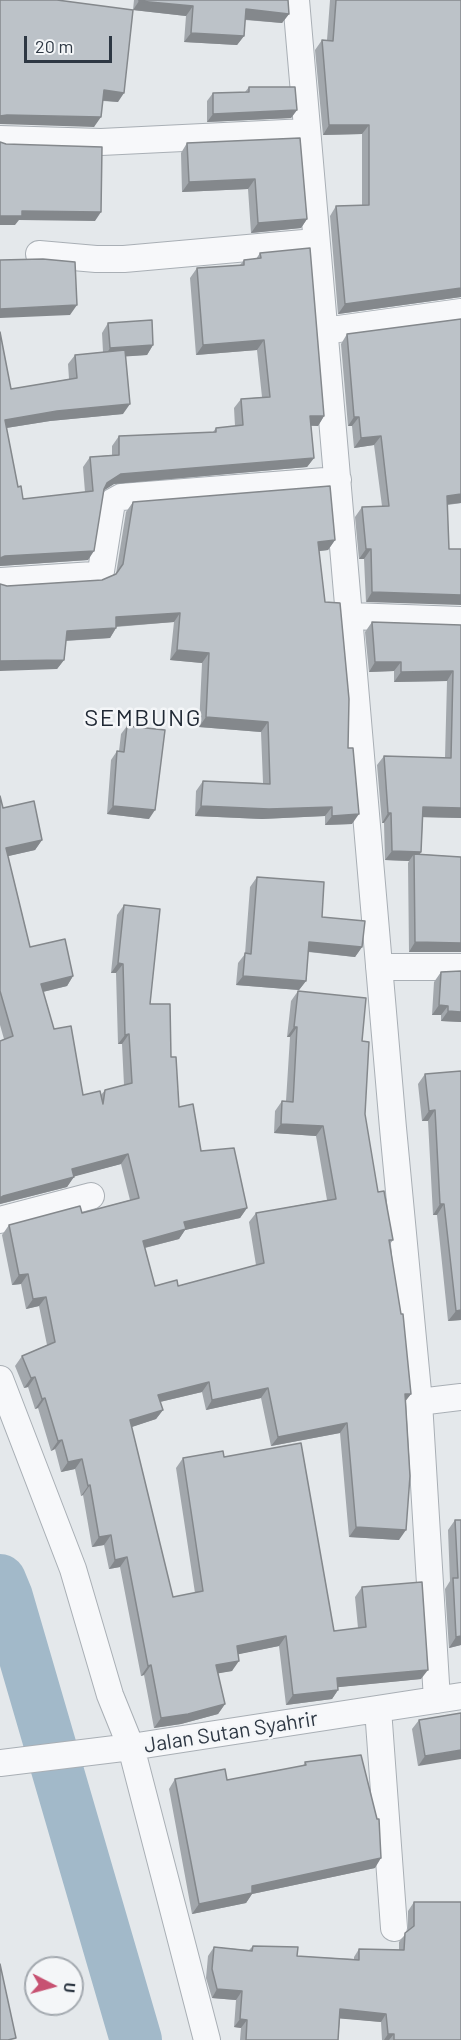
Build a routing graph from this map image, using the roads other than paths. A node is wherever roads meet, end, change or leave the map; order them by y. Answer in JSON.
{"nodes":[{"id":1,"x":296,"y":0,"type":"edge"},
{"id":2,"x":306,"y":132,"type":"junction"},
{"id":3,"x":0,"y":139,"type":"edge"},
{"id":4,"x":315,"y":242,"type":"junction"},
{"id":5,"x":39,"y":255,"type":"dead end"},
{"id":6,"x":461,"y":312,"type":"edge"},
{"id":7,"x":324,"y":331,"type":"junction"},
{"id":8,"x":338,"y":480,"type":"junction"},
{"id":9,"x":0,"y":581,"type":"edge"},
{"id":10,"x":350,"y":616,"type":"junction"},
{"id":11,"x":461,"y":620,"type":"edge"},
{"id":12,"x":380,"y":967,"type":"junction"},
{"id":13,"x":461,"y":968,"type":"edge"},
{"id":14,"x":91,"y":1196,"type":"dead end"},
{"id":15,"x":0,"y":1220,"type":"edge"},
{"id":16,"x":0,"y":1378,"type":"edge"},
{"id":17,"x":461,"y":1397,"type":"edge"},
{"id":18,"x":419,"y":1402,"type":"junction"},
{"id":19,"x":449,"y":1698,"type":"edge"},
{"id":20,"x":378,"y":1709,"type":"junction"},
{"id":21,"x":125,"y":1748,"type":"junction"},
{"id":22,"x":0,"y":1763,"type":"edge"},
{"id":23,"x":394,"y":1928,"type":"dead end"},
{"id":24,"x":207,"y":2040,"type":"edge"}],
"edges":[{"from":1,"to":2,"type":"street"},
{"from":2,"to":3,"type":"street"},
{"from":2,"to":4,"type":"street"},
{"from":4,"to":5,"type":"street"},
{"from":4,"to":7,"type":"street"},
{"from":6,"to":7,"type":"street"},
{"from":7,"to":8,"type":"street"},
{"from":8,"to":9,"type":"street"},
{"from":8,"to":10,"type":"street"},
{"from":10,"to":11,"type":"street"},
{"from":10,"to":12,"type":"street"},
{"from":12,"to":13,"type":"street"},
{"from":12,"to":18,"type":"street"},
{"from":14,"to":15,"type":"street"},
{"from":16,"to":21,"type":"street"},
{"from":17,"to":18,"type":"street"},
{"from":18,"to":19,"type":"street"},
{"from":19,"to":20,"type":"street","name":"Jalan Sutan Syahrir"},
{"from":20,"to":21,"type":"street","name":"Jalan Sutan Syahrir"},
{"from":20,"to":23,"type":"street"},
{"from":21,"to":22,"type":"street","name":"Jalan Sutan Syahrir"},
{"from":21,"to":24,"type":"street"}]}
